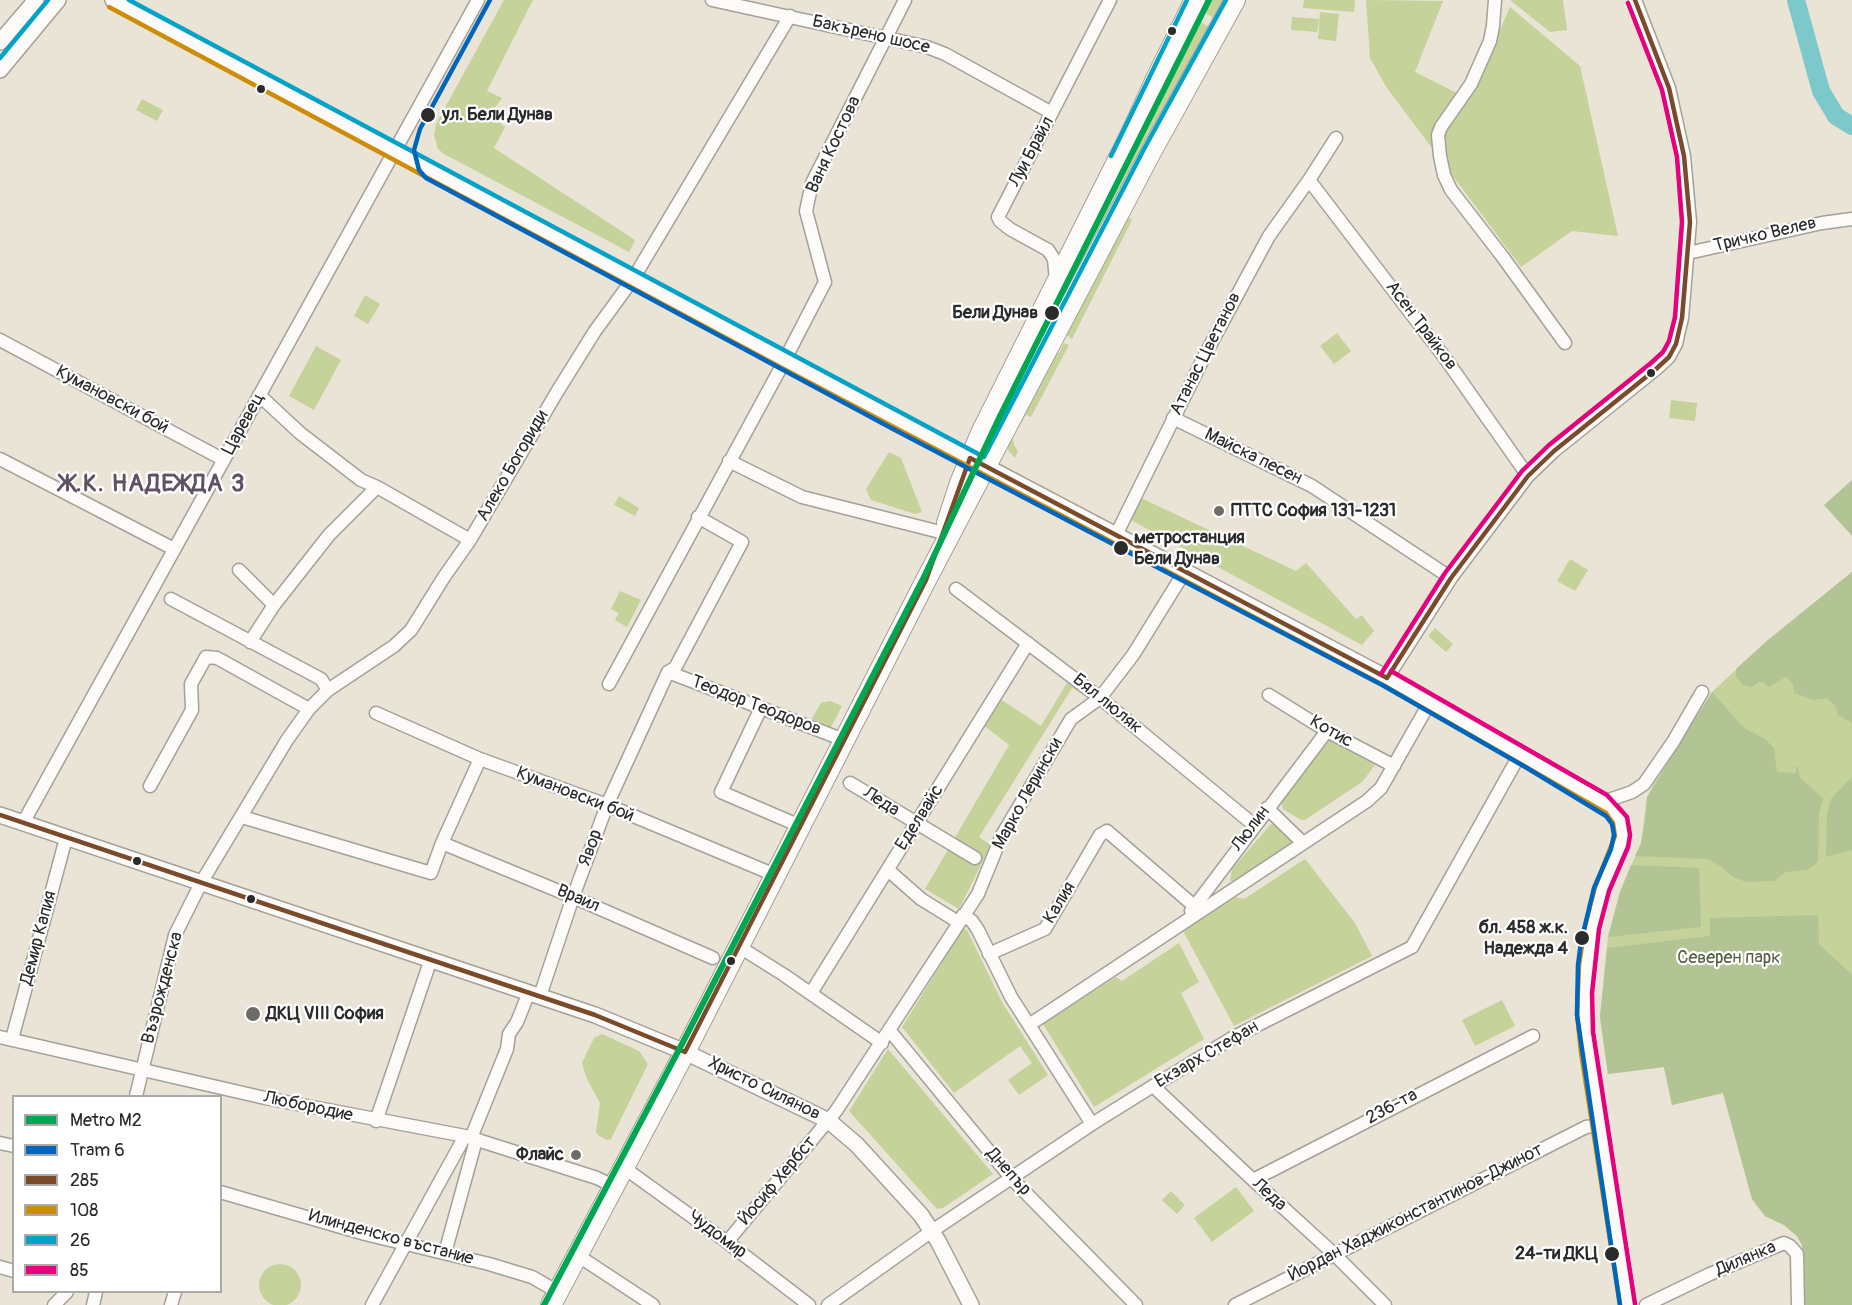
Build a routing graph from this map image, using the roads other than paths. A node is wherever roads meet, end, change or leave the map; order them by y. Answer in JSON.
{"nodes":[{"id":1,"x":36,"y":0,"type":"edge"},
{"id":2,"x":58,"y":0,"type":"edge"},
{"id":3,"x":113,"y":0,"type":"edge"},
{"id":4,"x":478,"y":0,"type":"edge"},
{"id":5,"x":712,"y":0,"type":"edge"},
{"id":6,"x":905,"y":0,"type":"edge"},
{"id":7,"x":1110,"y":0,"type":"edge"},
{"id":8,"x":1195,"y":0,"type":"edge"},
{"id":9,"x":1235,"y":0,"type":"edge"},
{"id":10,"x":1495,"y":0,"type":"edge"},
{"id":11,"x":1635,"y":0,"type":"edge"},
{"id":12,"x":790,"y":16,"type":"junction"},
{"id":13,"x":887,"y":37,"type":"junction"},
{"id":14,"x":0,"y":42,"type":"edge"},
{"id":15,"x":0,"y":70,"type":"edge"},
{"id":16,"x":1052,"y":113,"type":"junction"},
{"id":17,"x":1336,"y":138,"type":"dead end"},
{"id":18,"x":395,"y":150,"type":"junction"},
{"id":19,"x":1309,"y":180,"type":"junction"},
{"id":20,"x":1852,"y":219,"type":"edge"},
{"id":21,"x":1688,"y":253,"type":"junction"},
{"id":22,"x":633,"y":279,"type":"junction"},
{"id":23,"x":1056,"y":284,"type":"junction"},
{"id":24,"x":0,"y":340,"type":"edge"},
{"id":25,"x":1564,"y":343,"type":"dead end"},
{"id":26,"x":784,"y":360,"type":"junction"},
{"id":27,"x":259,"y":395,"type":"junction"},
{"id":28,"x":1173,"y":418,"type":"junction"},
{"id":29,"x":0,"y":459,"type":"edge"},
{"id":30,"x":224,"y":460,"type":"junction"},
{"id":31,"x":729,"y":460,"type":"junction"},
{"id":32,"x":979,"y":463,"type":"junction"},
{"id":33,"x":1528,"y":476,"type":"junction"},
{"id":34,"x":377,"y":488,"type":"junction"},
{"id":35,"x":698,"y":517,"type":"junction"},
{"id":36,"x":944,"y":533,"type":"junction"},
{"id":37,"x":1116,"y":535,"type":"junction"},
{"id":38,"x":470,"y":540,"type":"junction"},
{"id":39,"x":174,"y":549,"type":"junction"},
{"id":40,"x":239,"y":570,"type":"dead end"},
{"id":41,"x":1185,"y":571,"type":"junction"},
{"id":42,"x":1451,"y":578,"type":"junction"},
{"id":43,"x":926,"y":580,"type":"junction"},
{"id":44,"x":956,"y":589,"type":"dead end"},
{"id":45,"x":171,"y":599,"type":"dead end"},
{"id":46,"x":274,"y":605,"type":"junction"},
{"id":47,"x":250,"y":642,"type":"junction"},
{"id":48,"x":1028,"y":643,"type":"junction"},
{"id":49,"x":668,"y":672,"type":"junction"},
{"id":50,"x":1388,"y":678,"type":"junction"},
{"id":51,"x":609,"y":684,"type":"dead end"},
{"id":52,"x":328,"y":690,"type":"junction"},
{"id":53,"x":1702,"y":692,"type":"dead end"},
{"id":54,"x":1269,"y":695,"type":"dead end"},
{"id":55,"x":1100,"y":698,"type":"junction"},
{"id":56,"x":1430,"y":702,"type":"junction"},
{"id":57,"x":760,"y":708,"type":"junction"},
{"id":58,"x":309,"y":709,"type":"junction"},
{"id":59,"x":376,"y":713,"type":"dead end"},
{"id":60,"x":1327,"y":731,"type":"junction"},
{"id":61,"x":844,"y":740,"type":"junction"},
{"id":62,"x":1520,"y":754,"type":"junction"},
{"id":63,"x":480,"y":759,"type":"junction"},
{"id":64,"x":1394,"y":766,"type":"junction"},
{"id":65,"x":850,"y":783,"type":"dead end"},
{"id":66,"x":150,"y":786,"type":"dead end"},
{"id":67,"x":1603,"y":802,"type":"junction"},
{"id":68,"x":607,"y":805,"type":"junction"},
{"id":69,"x":1267,"y":808,"type":"junction"},
{"id":70,"x":0,"y":815,"type":"edge"},
{"id":71,"x":242,"y":817,"type":"junction"},
{"id":72,"x":23,"y":823,"type":"junction"},
{"id":73,"x":916,"y":825,"type":"junction"},
{"id":74,"x":1254,"y":825,"type":"junction"},
{"id":75,"x":800,"y":826,"type":"junction"},
{"id":76,"x":66,"y":838,"type":"junction"},
{"id":77,"x":1302,"y":842,"type":"junction"},
{"id":78,"x":442,"y":843,"type":"junction"},
{"id":79,"x":975,"y":858,"type":"dead end"},
{"id":80,"x":888,"y":870,"type":"junction"},
{"id":81,"x":775,"y":875,"type":"junction"},
{"id":82,"x":201,"y":883,"type":"junction"},
{"id":83,"x":573,"y":897,"type":"junction"},
{"id":84,"x":1197,"y":909,"type":"junction"},
{"id":85,"x":961,"y":919,"type":"junction"},
{"id":86,"x":738,"y":946,"type":"junction"},
{"id":87,"x":989,"y":954,"type":"junction"},
{"id":88,"x":713,"y":958,"type":"dead end"},
{"id":89,"x":431,"y":959,"type":"junction"},
{"id":90,"x":811,"y":993,"type":"junction"},
{"id":91,"x":535,"y":994,"type":"junction"},
{"id":92,"x":1029,"y":1024,"type":"junction"},
{"id":93,"x":890,"y":1031,"type":"junction"},
{"id":94,"x":1533,"y":1036,"type":"dead end"},
{"id":95,"x":6,"y":1038,"type":"edge"},
{"id":96,"x":882,"y":1043,"type":"junction"},
{"id":97,"x":685,"y":1052,"type":"junction"},
{"id":98,"x":142,"y":1069,"type":"junction"},
{"id":99,"x":1154,"y":1086,"type":"junction"},
{"id":100,"x":136,"y":1095,"type":"edge"},
{"id":101,"x":376,"y":1120,"type":"junction"},
{"id":102,"x":830,"y":1121,"type":"junction"},
{"id":103,"x":1092,"y":1124,"type":"junction"},
{"id":104,"x":1600,"y":1125,"type":"junction"},
{"id":105,"x":470,"y":1138,"type":"junction"},
{"id":106,"x":623,"y":1167,"type":"junction"},
{"id":107,"x":1012,"y":1179,"type":"junction"},
{"id":108,"x":1252,"y":1180,"type":"junction"},
{"id":109,"x":613,"y":1186,"type":"junction"},
{"id":110,"x":222,"y":1193,"type":"edge"},
{"id":111,"x":932,"y":1231,"type":"junction"},
{"id":112,"x":727,"y":1242,"type":"junction"},
{"id":113,"x":404,"y":1244,"type":"junction"},
{"id":114,"x":444,"y":1253,"type":"junction"},
{"id":115,"x":1334,"y":1254,"type":"junction"},
{"id":116,"x":577,"y":1255,"type":"junction"},
{"id":117,"x":67,"y":1293,"type":"edge"},
{"id":118,"x":555,"y":1298,"type":"edge"},
{"id":119,"x":54,"y":1305,"type":"edge"},
{"id":120,"x":372,"y":1305,"type":"edge"},
{"id":121,"x":653,"y":1305,"type":"edge"},
{"id":122,"x":810,"y":1305,"type":"edge"},
{"id":123,"x":828,"y":1305,"type":"edge"},
{"id":124,"x":971,"y":1305,"type":"edge"},
{"id":125,"x":1136,"y":1305,"type":"edge"},
{"id":126,"x":1235,"y":1305,"type":"edge"},
{"id":127,"x":1385,"y":1305,"type":"edge"},
{"id":128,"x":1628,"y":1305,"type":"edge"},
{"id":129,"x":1646,"y":1305,"type":"edge"},
{"id":130,"x":1798,"y":1305,"type":"edge"}],
"edges":[{"from":1,"to":14,"type":"street"},
{"from":2,"to":15,"type":"street"},
{"from":3,"to":18,"type":"street"},
{"from":4,"to":18,"type":"street","name":"Царевец"},
{"from":5,"to":12,"type":"street","name":"Бакърено шосе"},
{"from":6,"to":13,"type":"street","name":"Ваня Костова"},
{"from":7,"to":16,"type":"street","name":"Луи Брайл"},
{"from":8,"to":23,"type":"main road"},
{"from":9,"to":32,"type":"main road"},
{"from":10,"to":25,"type":"street"},
{"from":11,"to":21,"type":"street","name":"Тричко Велев"},
{"from":12,"to":13,"type":"street","name":"Бакърено шосе"},
{"from":12,"to":22,"type":"street","name":"Алеко Богориди"},
{"from":13,"to":16,"type":"street","name":"Бакърено шосе"},
{"from":13,"to":26,"type":"street","name":"Ваня Костова"},
{"from":16,"to":23,"type":"street","name":"Луи Брайл"},
{"from":17,"to":19,"type":"street","name":"Атанас Цветанов"},
{"from":18,"to":22,"type":"street"},
{"from":18,"to":27,"type":"street","name":"Царевец"},
{"from":19,"to":28,"type":"street","name":"Атанас Цветанов"},
{"from":19,"to":33,"type":"street","name":"Асен Трайков"},
{"from":20,"to":21,"type":"street","name":"Тричко Велев"},
{"from":21,"to":33,"type":"street"},
{"from":22,"to":26,"type":"street"},
{"from":22,"to":38,"type":"street","name":"Алеко Богориди"},
{"from":23,"to":32,"type":"main road"},
{"from":24,"to":30,"type":"street","name":"Кумановски бой"},
{"from":26,"to":31,"type":"street","name":"Ваня Костова"},
{"from":26,"to":32,"type":"street"},
{"from":27,"to":30,"type":"street","name":"Царевец"},
{"from":27,"to":34,"type":"street"},
{"from":28,"to":37,"type":"street","name":"Атанас Цветанов"},
{"from":28,"to":42,"type":"street","name":"Майска песен"},
{"from":29,"to":39,"type":"street"},
{"from":30,"to":39,"type":"street","name":"Царевец"},
{"from":31,"to":35,"type":"street","name":"Ваня Костова"},
{"from":31,"to":36,"type":"street"},
{"from":32,"to":36,"type":"main road"},
{"from":32,"to":37,"type":"street"},
{"from":32,"to":43,"type":"main road"},
{"from":33,"to":42,"type":"street"},
{"from":34,"to":38,"type":"street"},
{"from":34,"to":46,"type":"street"},
{"from":35,"to":49,"type":"street","name":"Явор"},
{"from":35,"to":51,"type":"street","name":"Ваня Костова"},
{"from":36,"to":43,"type":"main road"},
{"from":37,"to":41,"type":"street"},
{"from":38,"to":52,"type":"street","name":"Алеко Богориди"},
{"from":39,"to":72,"type":"street","name":"Царевец"},
{"from":40,"to":46,"type":"street"},
{"from":41,"to":50,"type":"street"},
{"from":41,"to":55,"type":"street","name":"Марко Лерински"},
{"from":42,"to":50,"type":"street"},
{"from":43,"to":61,"type":"main road"},
{"from":44,"to":48,"type":"street","name":"Бял люляк"},
{"from":45,"to":47,"type":"street"},
{"from":46,"to":47,"type":"street"},
{"from":47,"to":52,"type":"street"},
{"from":48,"to":55,"type":"street","name":"Бял люляк"},
{"from":48,"to":73,"type":"street","name":"Еделвайс"},
{"from":49,"to":57,"type":"street","name":"Теодор Теодоров"},
{"from":49,"to":68,"type":"street","name":"Явор"},
{"from":50,"to":56,"type":"street"},
{"from":52,"to":58,"type":"street","name":"Алеко Богориди"},
{"from":53,"to":67,"type":"street"},
{"from":54,"to":60,"type":"street","name":"Котис"},
{"from":55,"to":74,"type":"street","name":"Бял люляк"},
{"from":55,"to":85,"type":"street","name":"Марко Лерински"},
{"from":56,"to":62,"type":"street"},
{"from":56,"to":64,"type":"street"},
{"from":57,"to":61,"type":"street","name":"Теодор Теодоров"},
{"from":57,"to":75,"type":"street"},
{"from":58,"to":66,"type":"street"},
{"from":58,"to":71,"type":"street","name":"Алеко Богориди"},
{"from":59,"to":63,"type":"street","name":"Кумановски бой"},
{"from":60,"to":64,"type":"street","name":"Котис"},
{"from":60,"to":69,"type":"street","name":"Люлин"},
{"from":61,"to":75,"type":"main road"},
{"from":62,"to":67,"type":"street"},
{"from":62,"to":99,"type":"street","name":"Екзарх Стефан"},
{"from":63,"to":68,"type":"street","name":"Кумановски бой"},
{"from":63,"to":78,"type":"street"},
{"from":64,"to":77,"type":"street"},
{"from":65,"to":73,"type":"street","name":"Леда"},
{"from":67,"to":104,"type":"street"},
{"from":68,"to":81,"type":"street","name":"Кумановски бой"},
{"from":68,"to":83,"type":"street","name":"Явор"},
{"from":69,"to":74,"type":"street","name":"Люлин"},
{"from":69,"to":77,"type":"street"},
{"from":70,"to":72,"type":"street","name":"Христо Силянов"},
{"from":71,"to":78,"type":"street"},
{"from":71,"to":82,"type":"street","name":"Алеко Богориди"},
{"from":72,"to":76,"type":"street","name":"Христо Силянов"},
{"from":73,"to":79,"type":"street","name":"Леда"},
{"from":73,"to":80,"type":"street","name":"Еделвайс"},
{"from":74,"to":84,"type":"street","name":"Люлин"},
{"from":75,"to":81,"type":"main road"},
{"from":76,"to":82,"type":"street","name":"Христо Силянов"},
{"from":76,"to":95,"type":"street","name":"Демир Капия"},
{"from":77,"to":84,"type":"street"},
{"from":78,"to":83,"type":"street","name":"Враил"},
{"from":80,"to":85,"type":"street"},
{"from":80,"to":90,"type":"street","name":"Еделвайс"},
{"from":81,"to":86,"type":"main road"},
{"from":82,"to":89,"type":"street","name":"Христо Силянов"},
{"from":82,"to":98,"type":"street","name":"Възрожденска"},
{"from":83,"to":88,"type":"street","name":"Враил"},
{"from":83,"to":91,"type":"street","name":"Явор"},
{"from":84,"to":87,"type":"street","name":"Калия"},
{"from":84,"to":92,"type":"street"},
{"from":85,"to":87,"type":"street"},
{"from":85,"to":93,"type":"street","name":"Марко Лерински"},
{"from":86,"to":90,"type":"street"},
{"from":86,"to":97,"type":"main road"},
{"from":87,"to":92,"type":"street"},
{"from":89,"to":91,"type":"street","name":"Христо Силянов"},
{"from":89,"to":101,"type":"street"},
{"from":90,"to":96,"type":"street"},
{"from":91,"to":97,"type":"street","name":"Христо Силянов"},
{"from":91,"to":105,"type":"street","name":"Явор"},
{"from":92,"to":103,"type":"street"},
{"from":93,"to":96,"type":"street","name":"Марко Лерински"},
{"from":93,"to":107,"type":"street","name":"Днепър"},
{"from":94,"to":108,"type":"street","name":"236-та"},
{"from":95,"to":98,"type":"street","name":"Любородие"},
{"from":96,"to":102,"type":"street","name":"Марко Лерински"},
{"from":97,"to":102,"type":"street","name":"Христо Силянов"},
{"from":97,"to":106,"type":"main road"},
{"from":98,"to":100,"type":"street","name":"Възрожденска"},
{"from":98,"to":101,"type":"street","name":"Любородие"},
{"from":99,"to":103,"type":"street","name":"Екзарх Стефан"},
{"from":99,"to":108,"type":"street","name":"Леда"},
{"from":101,"to":105,"type":"street","name":"Любородие"},
{"from":102,"to":111,"type":"street","name":"Христо Силянов"},
{"from":102,"to":112,"type":"street","name":"Йосиф Хербст"},
{"from":103,"to":107,"type":"street","name":"Екзарх Стефан"},
{"from":104,"to":115,"type":"street","name":"Йордан Хаджиконстантинов-Джинот"},
{"from":104,"to":128,"type":"street"},
{"from":105,"to":109,"type":"street","name":"Любородие"},
{"from":105,"to":113,"type":"street"},
{"from":105,"to":114,"type":"street"},
{"from":106,"to":109,"type":"main road"},
{"from":106,"to":112,"type":"street","name":"Чудомир"},
{"from":107,"to":111,"type":"street","name":"Екзарх Стефан"},
{"from":107,"to":125,"type":"street","name":"Днепър"},
{"from":108,"to":115,"type":"street","name":"Леда"},
{"from":109,"to":116,"type":"main road"},
{"from":110,"to":113,"type":"street","name":"Илинденско въстание"},
{"from":111,"to":123,"type":"street","name":"Екзарх Стефан"},
{"from":111,"to":124,"type":"street","name":"Христо Силянов"},
{"from":112,"to":122,"type":"street","name":"Чудомир"},
{"from":113,"to":114,"type":"street","name":"Илинденско въстание"},
{"from":113,"to":120,"type":"street"},
{"from":114,"to":118,"type":"street","name":"Илинденско въстание"},
{"from":115,"to":126,"type":"street","name":"Йордан Хаджиконстантинов-Джинот"},
{"from":115,"to":127,"type":"street","name":"Леда"},
{"from":116,"to":118,"type":"main road"},
{"from":116,"to":121,"type":"street"},
{"from":117,"to":119,"type":"street"},
{"from":129,"to":130,"type":"street","name":"Дилянка"}]}
